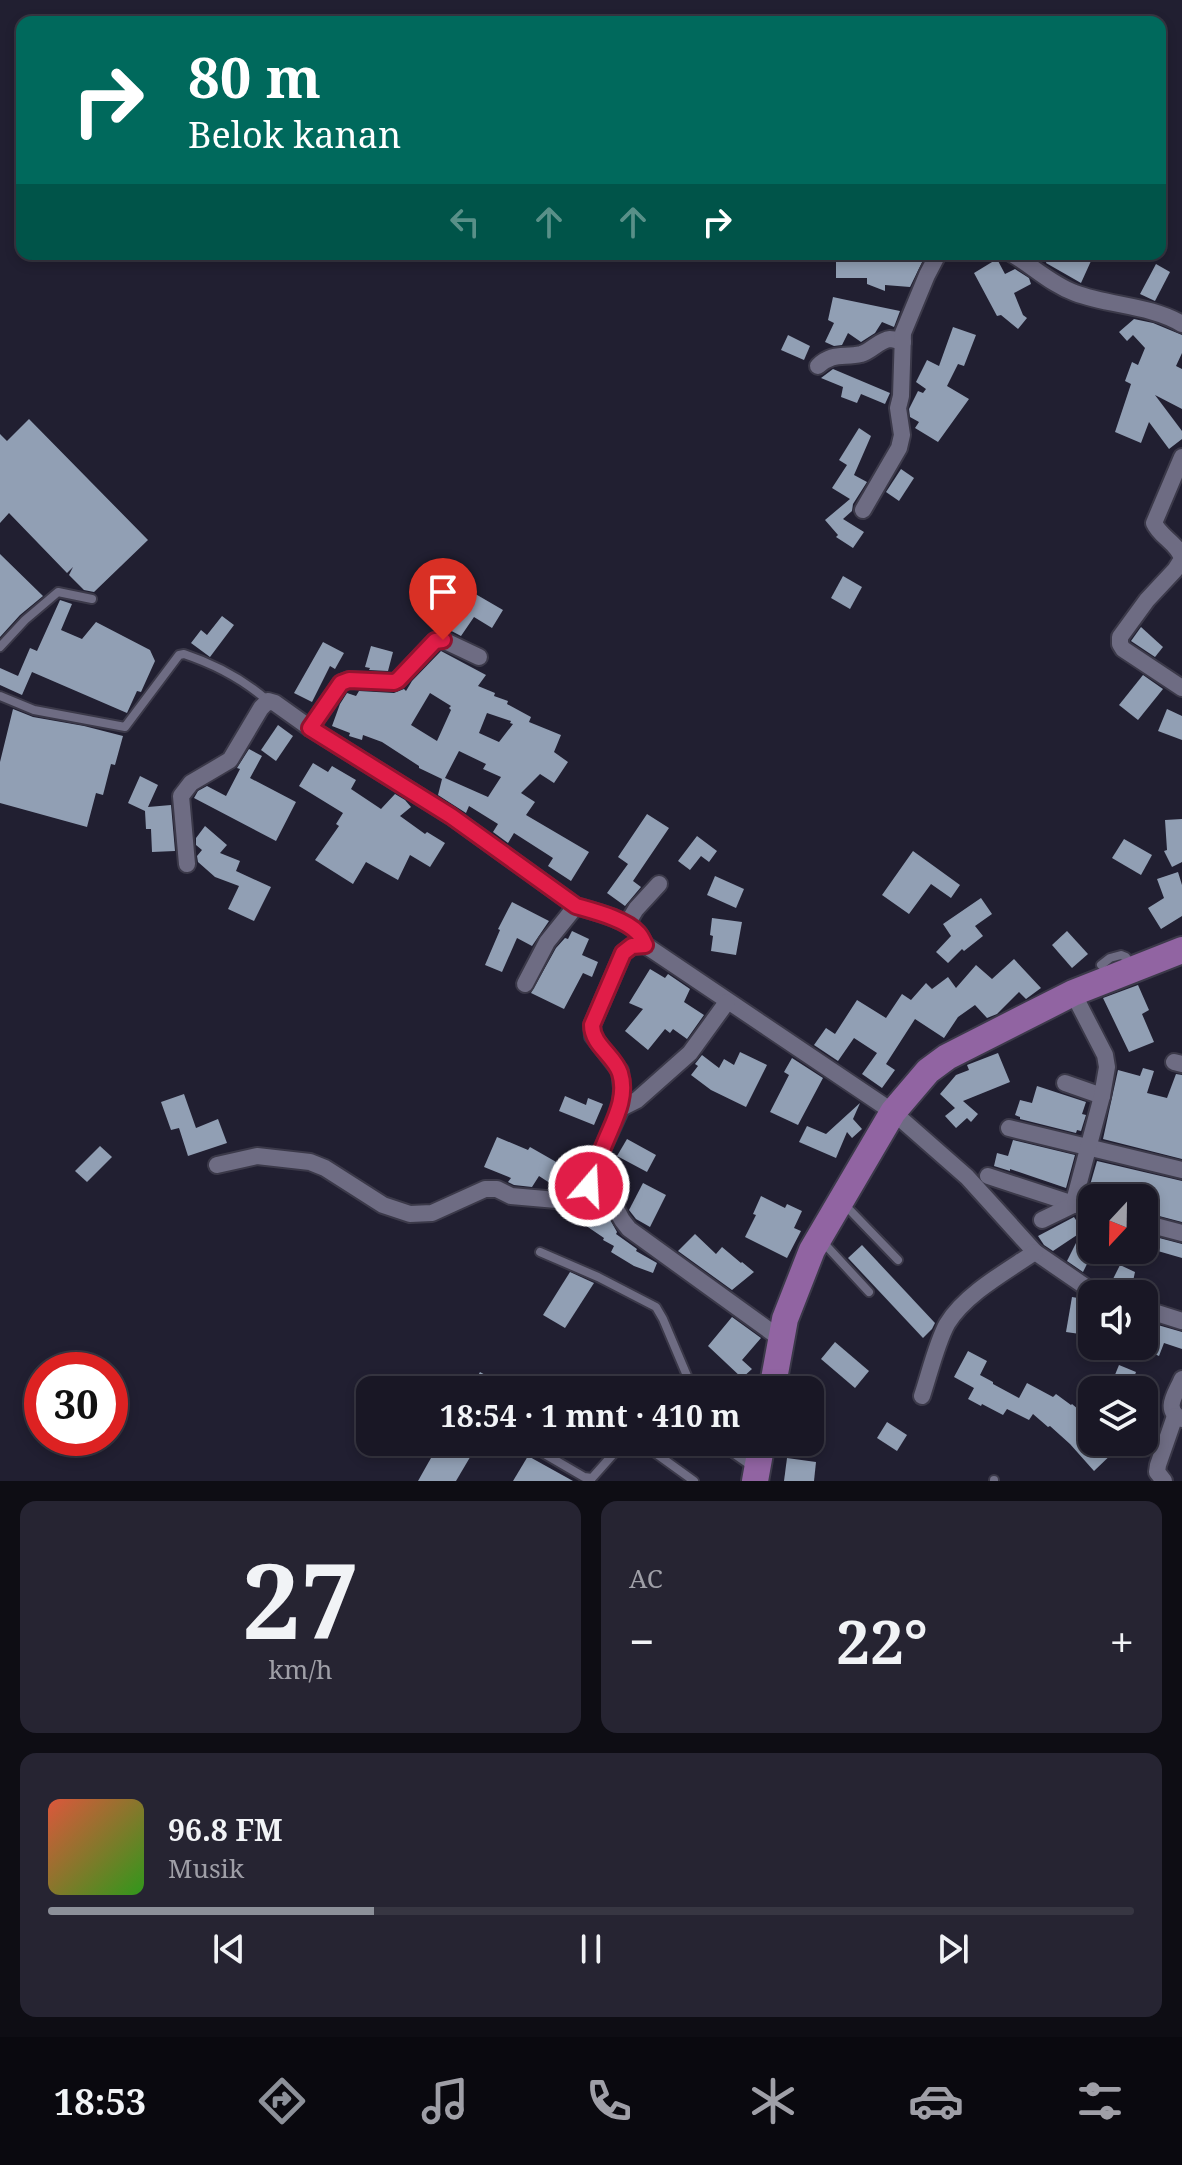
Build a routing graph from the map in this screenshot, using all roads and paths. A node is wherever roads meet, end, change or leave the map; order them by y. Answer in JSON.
{"nodes":[{"id":1,"x":935,"y":260,"type":"edge"},
{"id":2,"x":1020,"y":260,"type":"edge"},
{"id":3,"x":1182,"y":324,"type":"edge"},
{"id":4,"x":903,"y":342,"type":"junction"},
{"id":5,"x":818,"y":366,"type":"dead end"},
{"id":6,"x":1182,"y":457,"type":"edge"},
{"id":7,"x":863,"y":510,"type":"dead end"},
{"id":8,"x":92,"y":599,"type":"dead end"},
{"id":9,"x":0,"y":647,"type":"edge"},
{"id":10,"x":479,"y":657,"type":"dead end"},
{"id":11,"x":1182,"y":688,"type":"edge"},
{"id":12,"x":0,"y":696,"type":"edge"},
{"id":13,"x":268,"y":701,"type":"junction"},
{"id":14,"x":310,"y":728,"type":"junction"},
{"id":15,"x":187,"y":864,"type":"dead end"},
{"id":16,"x":659,"y":884,"type":"dead end"},
{"id":17,"x":576,"y":906,"type":"junction"},
{"id":18,"x":627,"y":924,"type":"junction"},
{"id":19,"x":645,"y":945,"type":"junction"},
{"id":20,"x":1182,"y":950,"type":"edge"},
{"id":21,"x":1101,"y":965,"type":"dead end"},
{"id":22,"x":1132,"y":968,"type":"junction"},
{"id":23,"x":525,"y":984,"type":"dead end"},
{"id":24,"x":1073,"y":993,"type":"junction"},
{"id":25,"x":727,"y":1002,"type":"junction"},
{"id":26,"x":1065,"y":1083,"type":"dead end"},
{"id":27,"x":1102,"y":1096,"type":"junction"},
{"id":28,"x":621,"y":1108,"type":"junction"},
{"id":29,"x":893,"y":1112,"type":"junction"},
{"id":30,"x":1009,"y":1128,"type":"dead end"},
{"id":31,"x":1088,"y":1146,"type":"junction"},
{"id":32,"x":217,"y":1165,"type":"dead end"},
{"id":33,"x":1182,"y":1170,"type":"edge"},
{"id":34,"x":988,"y":1176,"type":"dead end"},
{"id":35,"x":589,"y":1186,"type":"junction"},
{"id":36,"x":840,"y":1201,"type":"junction"},
{"id":37,"x":1073,"y":1205,"type":"junction"},
{"id":38,"x":1078,"y":1206,"type":"edge"},
{"id":39,"x":1042,"y":1220,"type":"dead end"},
{"id":40,"x":1158,"y":1227,"type":"edge"},
{"id":41,"x":1182,"y":1233,"type":"edge"},
{"id":42,"x":820,"y":1239,"type":"junction"},
{"id":43,"x":540,"y":1252,"type":"dead end"},
{"id":44,"x":1035,"y":1252,"type":"junction"},
{"id":45,"x":898,"y":1260,"type":"dead end"},
{"id":46,"x":1078,"y":1282,"type":"edge"},
{"id":47,"x":869,"y":1292,"type":"dead end"},
{"id":48,"x":1158,"y":1313,"type":"edge"},
{"id":49,"x":1182,"y":1321,"type":"edge"},
{"id":50,"x":781,"y":1339,"type":"junction"},
{"id":51,"x":687,"y":1376,"type":"edge"},
{"id":52,"x":774,"y":1376,"type":"edge"},
{"id":53,"x":1182,"y":1379,"type":"edge"},
{"id":54,"x":922,"y":1396,"type":"dead end"},
{"id":55,"x":1178,"y":1418,"type":"edge"},
{"id":56,"x":548,"y":1456,"type":"edge"},
{"id":57,"x":612,"y":1456,"type":"edge"},
{"id":58,"x":659,"y":1456,"type":"edge"},
{"id":59,"x":734,"y":1456,"type":"edge"},
{"id":60,"x":756,"y":1475,"type":"edge"},
{"id":61,"x":694,"y":1481,"type":"edge"},
{"id":62,"x":1164,"y":1481,"type":"edge"}],
"edges":[{"from":1,"to":4,"type":"street"},
{"from":2,"to":3,"type":"street"},
{"from":4,"to":5,"type":"street"},
{"from":4,"to":7,"type":"street"},
{"from":6,"to":11,"type":"street"},
{"from":8,"to":9,"type":"lane"},
{"from":10,"to":14,"type":"street"},
{"from":12,"to":13,"type":"lane"},
{"from":13,"to":14,"type":"street"},
{"from":13,"to":15,"type":"street"},
{"from":14,"to":17,"type":"street"},
{"from":16,"to":18,"type":"street"},
{"from":17,"to":18,"type":"street"},
{"from":17,"to":23,"type":"street"},
{"from":18,"to":19,"type":"street"},
{"from":19,"to":25,"type":"street"},
{"from":19,"to":28,"type":"street"},
{"from":20,"to":22,"type":"main road"},
{"from":21,"to":22,"type":"lane"},
{"from":22,"to":24,"type":"main road"},
{"from":24,"to":27,"type":"street"},
{"from":24,"to":29,"type":"main road"},
{"from":25,"to":28,"type":"street"},
{"from":25,"to":29,"type":"street"},
{"from":26,"to":27,"type":"street"},
{"from":27,"to":31,"type":"street"},
{"from":28,"to":35,"type":"street"},
{"from":29,"to":36,"type":"main road"},
{"from":29,"to":44,"type":"street"},
{"from":30,"to":31,"type":"street"},
{"from":31,"to":33,"type":"street"},
{"from":31,"to":37,"type":"street"},
{"from":32,"to":35,"type":"street"},
{"from":34,"to":37,"type":"street"},
{"from":35,"to":50,"type":"street"},
{"from":36,"to":42,"type":"main road"},
{"from":36,"to":45,"type":"lane"},
{"from":37,"to":38,"type":"street"},
{"from":37,"to":39,"type":"street"},
{"from":40,"to":41,"type":"street"},
{"from":42,"to":47,"type":"lane"},
{"from":42,"to":50,"type":"main road"},
{"from":43,"to":51,"type":"lane"},
{"from":44,"to":46,"type":"street"},
{"from":44,"to":54,"type":"street"},
{"from":48,"to":49,"type":"street"},
{"from":50,"to":52,"type":"main road"},
{"from":53,"to":55,"type":"street"},
{"from":55,"to":62,"type":"street"},
{"from":56,"to":57,"type":"lane"},
{"from":58,"to":61,"type":"lane"},
{"from":59,"to":60,"type":"lane"}]}
